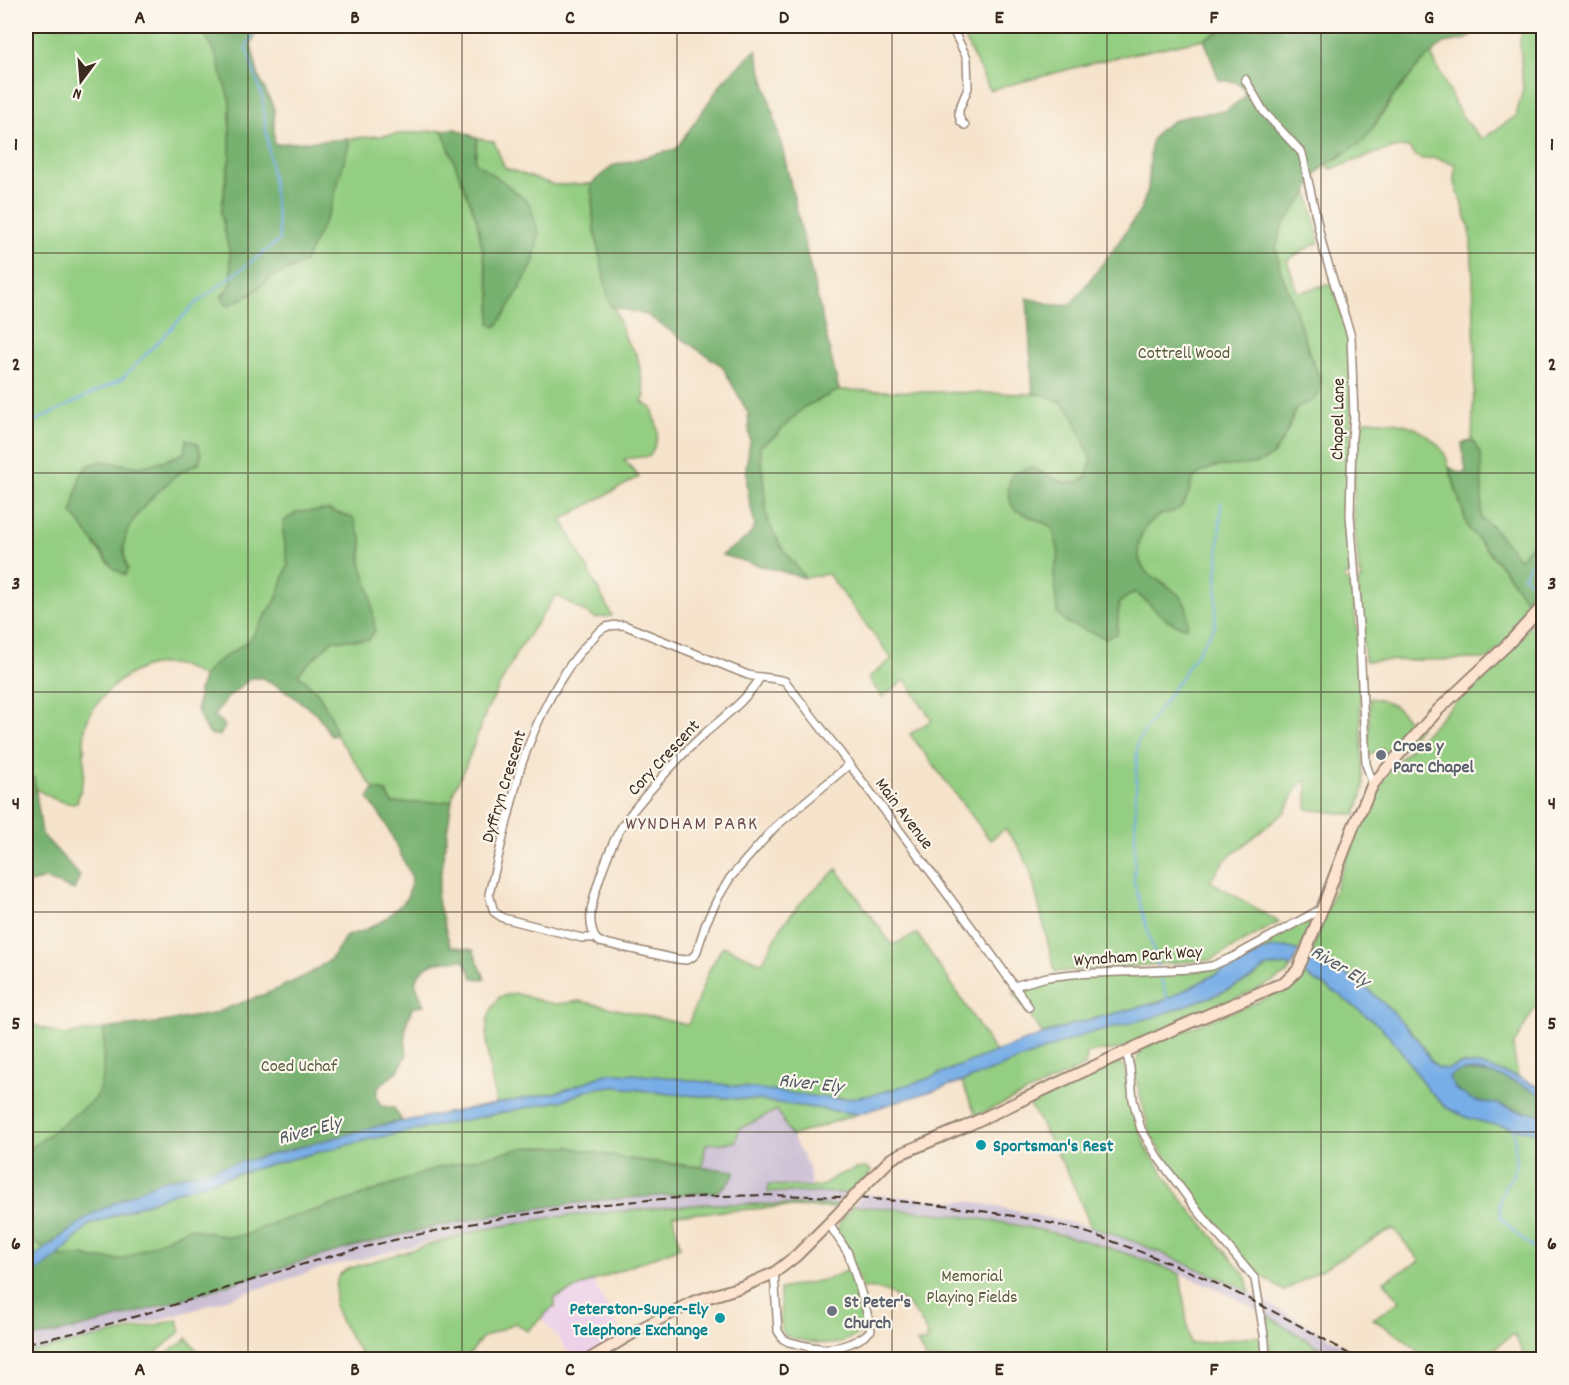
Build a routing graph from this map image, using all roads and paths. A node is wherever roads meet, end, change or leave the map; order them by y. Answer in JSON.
{"nodes":[{"id":1,"x":951,"y":26,"type":"edge"},
{"id":2,"x":1245,"y":79,"type":"dead end"},
{"id":3,"x":964,"y":124,"type":"dead end"},
{"id":4,"x":1544,"y":605,"type":"edge"},
{"id":5,"x":760,"y":678,"type":"junction"},
{"id":6,"x":850,"y":764,"type":"junction"},
{"id":7,"x":1373,"y":784,"type":"junction"},
{"id":8,"x":1323,"y":909,"type":"junction"},
{"id":9,"x":595,"y":938,"type":"junction"},
{"id":10,"x":1014,"y":986,"type":"junction"},
{"id":11,"x":1029,"y":1007,"type":"dead end"},
{"id":12,"x":1126,"y":1051,"type":"junction"},
{"id":13,"x":829,"y":1224,"type":"junction"},
{"id":14,"x":774,"y":1273,"type":"junction"},
{"id":15,"x":607,"y":1355,"type":"edge"},
{"id":16,"x":588,"y":1359,"type":"edge"},
{"id":17,"x":1266,"y":1359,"type":"edge"}],
"edges":[{"from":1,"to":3,"type":"street"},
{"from":2,"to":7,"type":"street","name":"Chapel Lane"},
{"from":4,"to":7,"type":"street"},
{"from":5,"to":6,"type":"street","name":"Main Avenue"},
{"from":5,"to":9,"type":"street","name":"Cory Crescent"},
{"from":5,"to":9,"type":"street","name":"Dyffryn Crescent"},
{"from":6,"to":9,"type":"street"},
{"from":6,"to":10,"type":"street","name":"Main Avenue"},
{"from":7,"to":8,"type":"street"},
{"from":8,"to":10,"type":"street","name":"Wyndham Park Way"},
{"from":8,"to":12,"type":"street"},
{"from":10,"to":11,"type":"street","name":"Main Avenue"},
{"from":12,"to":13,"type":"street","bridge":true},
{"from":12,"to":17,"type":"street"},
{"from":13,"to":14,"type":"street"},
{"from":13,"to":14,"type":"street"},
{"from":14,"to":15,"type":"street"},
{"from":15,"to":16,"type":"street"}]}
